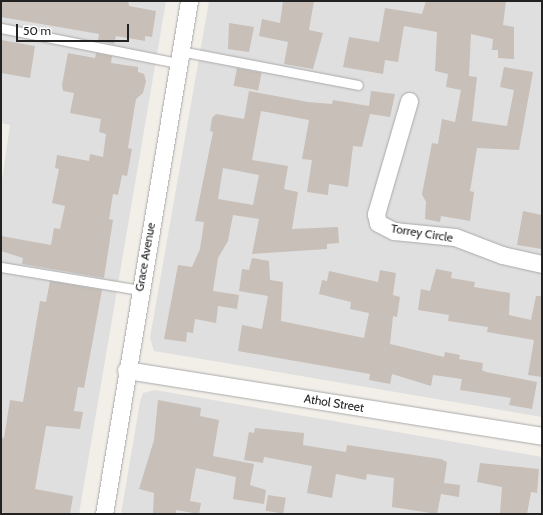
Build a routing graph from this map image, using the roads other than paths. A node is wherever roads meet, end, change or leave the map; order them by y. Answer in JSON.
{"nodes":[{"id":1,"x":189,"y":1,"type":"edge"},
{"id":2,"x":1,"y":28,"type":"edge"},
{"id":3,"x":179,"y":57,"type":"junction"},
{"id":4,"x":358,"y":85,"type":"dead end"},
{"id":5,"x":409,"y":101,"type":"dead end"},
{"id":6,"x":542,"y":264,"type":"edge"},
{"id":7,"x":1,"y":267,"type":"edge"},
{"id":8,"x":140,"y":290,"type":"junction"},
{"id":9,"x":126,"y":370,"type":"junction"},
{"id":10,"x":542,"y":436,"type":"edge"},
{"id":11,"x":104,"y":514,"type":"edge"}],
"edges":[{"from":1,"to":3,"type":"street","name":"Grace Avenue"},
{"from":2,"to":3,"type":"lane"},
{"from":3,"to":4,"type":"lane"},
{"from":3,"to":8,"type":"street","name":"Grace Avenue"},
{"from":5,"to":6,"type":"street","name":"Torrey Circle"},
{"from":7,"to":8,"type":"lane"},
{"from":8,"to":9,"type":"street","name":"Grace Avenue"},
{"from":9,"to":10,"type":"street","name":"Athol Street"},
{"from":9,"to":11,"type":"street","name":"Grace Avenue"}]}
